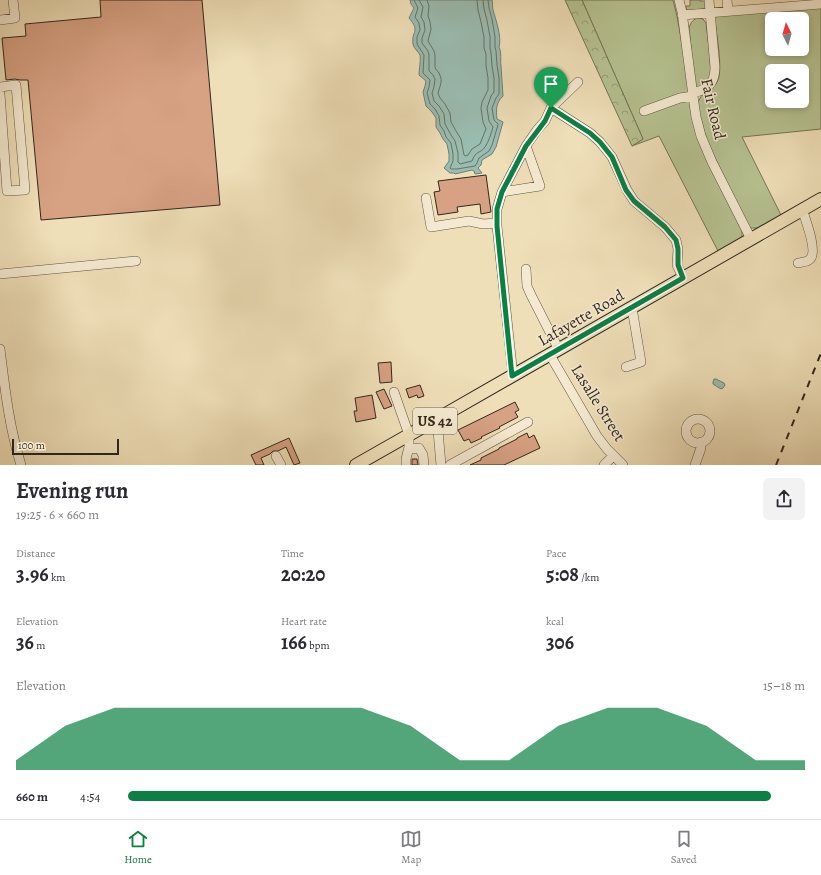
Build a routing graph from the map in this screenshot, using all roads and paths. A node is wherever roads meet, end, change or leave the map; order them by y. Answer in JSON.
{"nodes":[{"id":1,"x":13,"y":0,"type":"edge"},
{"id":2,"x":679,"y":0,"type":"edge"},
{"id":3,"x":709,"y":0,"type":"edge"},
{"id":4,"x":727,"y":0,"type":"edge"},
{"id":5,"x":746,"y":0,"type":"edge"},
{"id":6,"x":800,"y":3,"type":"edge"},
{"id":7,"x":820,"y":3,"type":"edge"},
{"id":8,"x":764,"y":4,"type":"edge"},
{"id":9,"x":782,"y":4,"type":"edge"},
{"id":10,"x":747,"y":10,"type":"junction"},
{"id":11,"x":728,"y":11,"type":"junction"},
{"id":12,"x":710,"y":13,"type":"junction"},
{"id":13,"x":682,"y":15,"type":"junction"},
{"id":14,"x":0,"y":20,"type":"edge"},
{"id":15,"x":578,"y":82,"type":"dead end"},
{"id":16,"x":0,"y":87,"type":"edge"},
{"id":17,"x":0,"y":94,"type":"edge"},
{"id":18,"x":692,"y":95,"type":"junction"},
{"id":19,"x":551,"y":108,"type":"junction"},
{"id":20,"x":644,"y":111,"type":"dead end"},
{"id":21,"x":526,"y":146,"type":"junction"},
{"id":22,"x":4,"y":192,"type":"edge"},
{"id":23,"x":502,"y":192,"type":"junction"},
{"id":24,"x":426,"y":198,"type":"dead end"},
{"id":25,"x":821,"y":198,"type":"edge"},
{"id":26,"x":802,"y":209,"type":"junction"},
{"id":27,"x":497,"y":223,"type":"junction"},
{"id":28,"x":751,"y":239,"type":"junction"},
{"id":29,"x":136,"y":261,"type":"dead end"},
{"id":30,"x":798,"y":263,"type":"dead end"},
{"id":31,"x":526,"y":269,"type":"dead end"},
{"id":32,"x":0,"y":274,"type":"edge"},
{"id":33,"x":683,"y":278,"type":"junction"},
{"id":34,"x":632,"y":308,"type":"junction"},
{"id":35,"x":0,"y":349,"type":"edge"},
{"id":36,"x":554,"y":352,"type":"junction"},
{"id":37,"x":626,"y":367,"type":"dead end"},
{"id":38,"x":512,"y":376,"type":"junction"},
{"id":39,"x":2,"y":386,"type":"edge"},
{"id":40,"x":394,"y":392,"type":"dead end"},
{"id":41,"x":437,"y":419,"type":"junction"},
{"id":42,"x":528,"y":422,"type":"dead end"},
{"id":43,"x":409,"y":436,"type":"junction"},
{"id":44,"x":701,"y":442,"type":"dead end"},
{"id":45,"x":408,"y":449,"type":"junction"},
{"id":46,"x":276,"y":456,"type":"dead end"},
{"id":47,"x":613,"y":456,"type":"junction"},
{"id":48,"x":21,"y":465,"type":"edge"},
{"id":49,"x":281,"y":465,"type":"edge"},
{"id":50,"x":356,"y":465,"type":"edge"},
{"id":51,"x":406,"y":465,"type":"edge"},
{"id":52,"x":424,"y":465,"type":"edge"},
{"id":53,"x":441,"y":465,"type":"edge"},
{"id":54,"x":450,"y":465,"type":"edge"},
{"id":55,"x":604,"y":465,"type":"edge"},
{"id":56,"x":623,"y":465,"type":"edge"},
{"id":57,"x":696,"y":465,"type":"edge"}],
"edges":[{"from":1,"to":14,"type":"street"},
{"from":2,"to":13,"type":"street","name":"Fair Road"},
{"from":3,"to":12,"type":"street"},
{"from":4,"to":11,"type":"street"},
{"from":5,"to":10,"type":"street"},
{"from":6,"to":7,"type":"street"},
{"from":6,"to":9,"type":"street"},
{"from":8,"to":9,"type":"street"},
{"from":8,"to":10,"type":"street"},
{"from":10,"to":11,"type":"street"},
{"from":11,"to":12,"type":"street"},
{"from":12,"to":13,"type":"street"},
{"from":12,"to":18,"type":"street"},
{"from":13,"to":18,"type":"street","name":"Fair Road"},
{"from":15,"to":19,"type":"street"},
{"from":16,"to":22,"type":"street"},
{"from":17,"to":22,"type":"street"},
{"from":18,"to":20,"type":"street"},
{"from":18,"to":28,"type":"street","name":"Fair Road"},
{"from":19,"to":21,"type":"street"},
{"from":19,"to":33,"type":"street"},
{"from":21,"to":23,"type":"street"},
{"from":21,"to":23,"type":"street"},
{"from":23,"to":27,"type":"street"},
{"from":24,"to":27,"type":"street"},
{"from":25,"to":26,"type":"main road","name":"Lafayette Road","number":"US 42"},
{"from":26,"to":28,"type":"main road","name":"Lafayette Road","number":"US 42"},
{"from":26,"to":30,"type":"street"},
{"from":27,"to":38,"type":"street"},
{"from":28,"to":33,"type":"main road","name":"Lafayette Road","number":"US 42"},
{"from":29,"to":32,"type":"street"},
{"from":31,"to":36,"type":"street","name":"Lasalle Street"},
{"from":33,"to":34,"type":"main road","name":"Lafayette Road","number":"US 42"},
{"from":34,"to":36,"type":"main road","name":"Lafayette Road","number":"US 42"},
{"from":34,"to":37,"type":"street"},
{"from":35,"to":39,"type":"street"},
{"from":36,"to":38,"type":"main road","name":"Lafayette Road","number":"US 42"},
{"from":36,"to":47,"type":"street","name":"Lasalle Street"},
{"from":38,"to":41,"type":"main road","name":"Lafayette Road","number":"US 42"},
{"from":39,"to":48,"type":"street"},
{"from":40,"to":43,"type":"street"},
{"from":41,"to":43,"type":"main road","name":"Lafayette Road","number":"US 42"},
{"from":41,"to":53,"type":"street"},
{"from":42,"to":54,"type":"street"},
{"from":43,"to":45,"type":"street"},
{"from":43,"to":50,"type":"main road","name":"Lafayette Road","number":"US 42"},
{"from":44,"to":57,"type":"street"},
{"from":45,"to":51,"type":"street"},
{"from":45,"to":52,"type":"street"},
{"from":46,"to":49,"type":"street"},
{"from":47,"to":55,"type":"street"},
{"from":47,"to":56,"type":"street","name":"Lasalle Street"}]}
